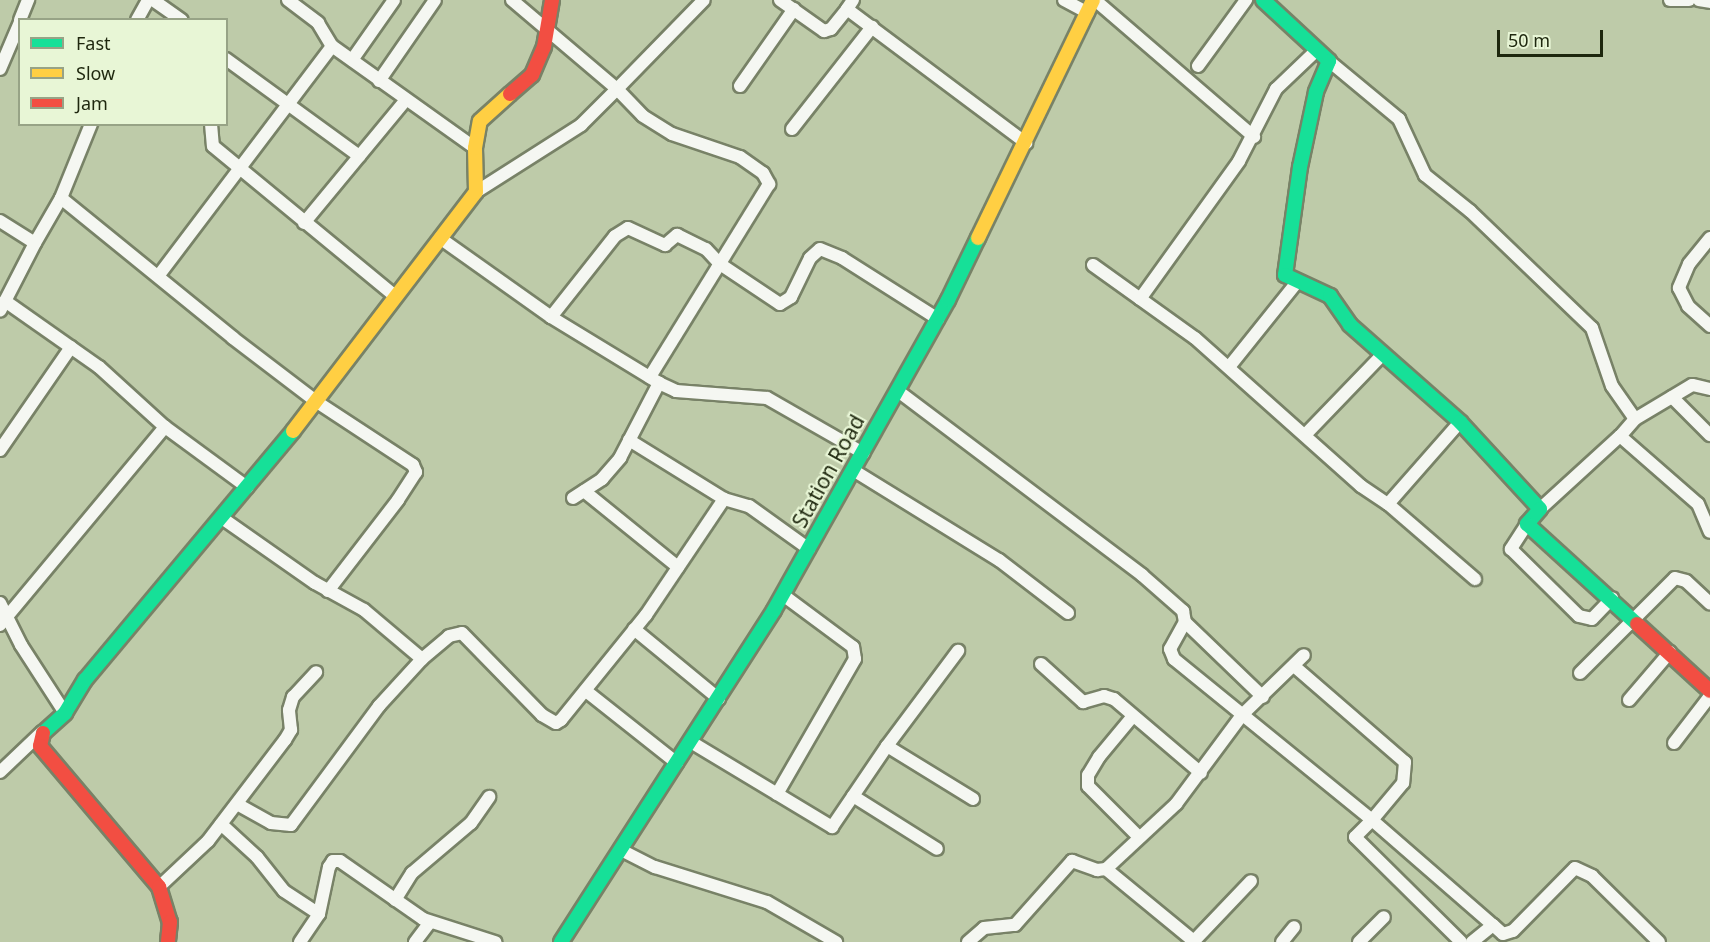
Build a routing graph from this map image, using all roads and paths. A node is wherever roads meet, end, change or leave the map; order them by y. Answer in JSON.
{"nodes":[{"id":1,"x":28,"y":0,"type":"edge"},
{"id":2,"x":148,"y":0,"type":"edge"},
{"id":3,"x":153,"y":0,"type":"edge"},
{"id":4,"x":288,"y":0,"type":"edge"},
{"id":5,"x":394,"y":0,"type":"edge"},
{"id":6,"x":435,"y":0,"type":"edge"},
{"id":7,"x":512,"y":0,"type":"edge"},
{"id":8,"x":552,"y":0,"type":"edge"},
{"id":9,"x":705,"y":0,"type":"edge"},
{"id":10,"x":780,"y":0,"type":"edge"},
{"id":11,"x":1064,"y":0,"type":"edge"},
{"id":12,"x":1246,"y":0,"type":"edge"},
{"id":13,"x":1263,"y":0,"type":"edge"},
{"id":14,"x":1672,"y":0,"type":"edge"},
{"id":15,"x":1689,"y":0,"type":"edge"},
{"id":16,"x":1699,"y":0,"type":"edge"},
{"id":17,"x":1710,"y":2,"type":"edge"},
{"id":18,"x":850,"y":4,"type":"edge"},
{"id":19,"x":1092,"y":4,"type":"edge"},
{"id":20,"x":794,"y":9,"type":"junction"},
{"id":21,"x":21,"y":18,"type":"edge"},
{"id":22,"x":138,"y":18,"type":"edge"},
{"id":23,"x":179,"y":18,"type":"edge"},
{"id":24,"x":18,"y":26,"type":"edge"},
{"id":25,"x":548,"y":27,"type":"junction"},
{"id":26,"x":872,"y":27,"type":"junction"},
{"id":27,"x":332,"y":46,"type":"junction"},
{"id":28,"x":1317,"y":50,"type":"junction"},
{"id":29,"x":352,"y":60,"type":"junction"},
{"id":30,"x":228,"y":61,"type":"edge"},
{"id":31,"x":1329,"y":61,"type":"junction"},
{"id":32,"x":1198,"y":66,"type":"dead end"},
{"id":33,"x":0,"y":69,"type":"edge"},
{"id":34,"x":379,"y":81,"type":"junction"},
{"id":35,"x":740,"y":86,"type":"dead end"},
{"id":36,"x":617,"y":89,"type":"junction"},
{"id":37,"x":405,"y":100,"type":"junction"},
{"id":38,"x":285,"y":106,"type":"junction"},
{"id":39,"x":91,"y":126,"type":"edge"},
{"id":40,"x":211,"y":126,"type":"edge"},
{"id":41,"x":792,"y":129,"type":"dead end"},
{"id":42,"x":1254,"y":137,"type":"junction"},
{"id":43,"x":1026,"y":143,"type":"junction"},
{"id":44,"x":475,"y":148,"type":"junction"},
{"id":45,"x":359,"y":156,"type":"junction"},
{"id":46,"x":240,"y":168,"type":"junction"},
{"id":47,"x":476,"y":192,"type":"junction"},
{"id":48,"x":61,"y":198,"type":"junction"},
{"id":49,"x":0,"y":221,"type":"edge"},
{"id":50,"x":304,"y":223,"type":"junction"},
{"id":51,"x":440,"y":238,"type":"junction"},
{"id":52,"x":1708,"y":242,"type":"edge"},
{"id":53,"x":35,"y":243,"type":"junction"},
{"id":54,"x":720,"y":264,"type":"junction"},
{"id":55,"x":1093,"y":266,"type":"dead end"},
{"id":56,"x":159,"y":275,"type":"junction"},
{"id":57,"x":1297,"y":282,"type":"junction"},
{"id":58,"x":396,"y":297,"type":"junction"},
{"id":59,"x":1140,"y":299,"type":"junction"},
{"id":60,"x":2,"y":306,"type":"edge"},
{"id":61,"x":551,"y":317,"type":"junction"},
{"id":62,"x":938,"y":320,"type":"junction"},
{"id":63,"x":1710,"y":326,"type":"edge"},
{"id":64,"x":71,"y":347,"type":"junction"},
{"id":65,"x":1383,"y":354,"type":"junction"},
{"id":66,"x":1229,"y":367,"type":"junction"},
{"id":67,"x":655,"y":380,"type":"junction"},
{"id":68,"x":1710,"y":389,"type":"edge"},
{"id":69,"x":898,"y":391,"type":"junction"},
{"id":70,"x":1672,"y":397,"type":"junction"},
{"id":71,"x":318,"y":402,"type":"junction"},
{"id":72,"x":1635,"y":419,"type":"junction"},
{"id":73,"x":1460,"y":422,"type":"junction"},
{"id":74,"x":165,"y":427,"type":"junction"},
{"id":75,"x":1305,"y":435,"type":"junction"},
{"id":76,"x":1710,"y":435,"type":"edge"},
{"id":77,"x":1620,"y":436,"type":"junction"},
{"id":78,"x":629,"y":440,"type":"junction"},
{"id":79,"x":0,"y":450,"type":"edge"},
{"id":80,"x":863,"y":453,"type":"junction"},
{"id":81,"x":853,"y":470,"type":"junction"},
{"id":82,"x":247,"y":487,"type":"junction"},
{"id":83,"x":584,"y":491,"type":"junction"},
{"id":84,"x":573,"y":498,"type":"dead end"},
{"id":85,"x":724,"y":499,"type":"junction"},
{"id":86,"x":1388,"y":504,"type":"junction"},
{"id":87,"x":1540,"y":509,"type":"junction"},
{"id":88,"x":1706,"y":512,"type":"edge"},
{"id":89,"x":222,"y":518,"type":"junction"},
{"id":90,"x":1527,"y":524,"type":"junction"},
{"id":91,"x":1710,"y":532,"type":"edge"},
{"id":92,"x":809,"y":549,"type":"junction"},
{"id":93,"x":678,"y":567,"type":"junction"},
{"id":94,"x":1475,"y":579,"type":"dead end"},
{"id":95,"x":328,"y":591,"type":"junction"},
{"id":96,"x":783,"y":595,"type":"junction"},
{"id":97,"x":1612,"y":598,"type":"junction"},
{"id":98,"x":0,"y":603,"type":"edge"},
{"id":99,"x":1710,"y":603,"type":"edge"},
{"id":100,"x":1068,"y":613,"type":"dead end"},
{"id":101,"x":1633,"y":617,"type":"junction"},
{"id":102,"x":4,"y":622,"type":"edge"},
{"id":103,"x":1185,"y":622,"type":"junction"},
{"id":104,"x":634,"y":629,"type":"junction"},
{"id":105,"x":958,"y":651,"type":"dead end"},
{"id":106,"x":1670,"y":652,"type":"junction"},
{"id":107,"x":1305,"y":655,"type":"dead end"},
{"id":108,"x":422,"y":659,"type":"junction"},
{"id":109,"x":1041,"y":664,"type":"dead end"},
{"id":110,"x":1294,"y":666,"type":"junction"},
{"id":111,"x":316,"y":672,"type":"dead end"},
{"id":112,"x":1580,"y":674,"type":"dead end"},
{"id":113,"x":586,"y":691,"type":"junction"},
{"id":114,"x":1710,"y":691,"type":"edge"},
{"id":115,"x":1710,"y":696,"type":"edge"},
{"id":116,"x":1263,"y":698,"type":"junction"},
{"id":117,"x":719,"y":699,"type":"junction"},
{"id":118,"x":1629,"y":700,"type":"dead end"},
{"id":119,"x":65,"y":713,"type":"junction"},
{"id":120,"x":1242,"y":715,"type":"junction"},
{"id":121,"x":1134,"y":716,"type":"junction"},
{"id":122,"x":43,"y":731,"type":"junction"},
{"id":123,"x":691,"y":742,"type":"junction"},
{"id":124,"x":1674,"y":743,"type":"dead end"},
{"id":125,"x":887,"y":746,"type":"junction"},
{"id":126,"x":677,"y":763,"type":"junction"},
{"id":127,"x":0,"y":772,"type":"edge"},
{"id":128,"x":1201,"y":773,"type":"junction"},
{"id":129,"x":777,"y":794,"type":"junction"},
{"id":130,"x":853,"y":796,"type":"junction"},
{"id":131,"x":489,"y":797,"type":"dead end"},
{"id":132,"x":972,"y":799,"type":"dead end"},
{"id":133,"x":237,"y":804,"type":"junction"},
{"id":134,"x":1372,"y":820,"type":"junction"},
{"id":135,"x":221,"y":824,"type":"junction"},
{"id":136,"x":1139,"y":837,"type":"junction"},
{"id":137,"x":937,"y":849,"type":"dead end"},
{"id":138,"x":621,"y":850,"type":"junction"},
{"id":139,"x":1106,"y":869,"type":"junction"},
{"id":140,"x":1251,"y":881,"type":"dead end"},
{"id":141,"x":159,"y":887,"type":"junction"},
{"id":142,"x":394,"y":900,"type":"junction"},
{"id":143,"x":319,"y":914,"type":"junction"},
{"id":144,"x":1384,"y":917,"type":"dead end"},
{"id":145,"x":430,"y":922,"type":"junction"},
{"id":146,"x":1493,"y":925,"type":"junction"},
{"id":147,"x":1294,"y":927,"type":"dead end"},
{"id":148,"x":567,"y":940,"type":"edge"},
{"id":149,"x":168,"y":942,"type":"edge"},
{"id":150,"x":300,"y":942,"type":"edge"},
{"id":151,"x":415,"y":942,"type":"edge"},
{"id":152,"x":495,"y":942,"type":"edge"},
{"id":153,"x":836,"y":942,"type":"edge"},
{"id":154,"x":968,"y":942,"type":"edge"},
{"id":155,"x":1194,"y":942,"type":"edge"},
{"id":156,"x":1282,"y":942,"type":"edge"},
{"id":157,"x":1359,"y":942,"type":"edge"},
{"id":158,"x":1461,"y":942,"type":"edge"},
{"id":159,"x":1472,"y":942,"type":"edge"},
{"id":160,"x":1659,"y":942,"type":"edge"}],
"edges":[{"from":1,"to":21,"type":"street"},
{"from":2,"to":22,"type":"street"},
{"from":3,"to":23,"type":"street"},
{"from":4,"to":27,"type":"street"},
{"from":5,"to":29,"type":"street"},
{"from":6,"to":34,"type":"street"},
{"from":7,"to":25,"type":"street"},
{"from":8,"to":25,"type":"street"},
{"from":9,"to":36,"type":"street"},
{"from":10,"to":20,"type":"street"},
{"from":11,"to":19,"type":"street"},
{"from":12,"to":32,"type":"street"},
{"from":13,"to":28,"type":"street"},
{"from":14,"to":15,"type":"street"},
{"from":16,"to":17,"type":"street"},
{"from":18,"to":20,"type":"street"},
{"from":18,"to":26,"type":"street"},
{"from":19,"to":42,"type":"street"},
{"from":19,"to":43,"type":"street","name":"Station Road"},
{"from":20,"to":35,"type":"street"},
{"from":24,"to":33,"type":"street"},
{"from":25,"to":36,"type":"street"},
{"from":25,"to":44,"type":"street"},
{"from":26,"to":41,"type":"street"},
{"from":26,"to":43,"type":"street"},
{"from":27,"to":29,"type":"street"},
{"from":27,"to":38,"type":"street"},
{"from":28,"to":31,"type":"street"},
{"from":28,"to":42,"type":"street"},
{"from":29,"to":34,"type":"street"},
{"from":30,"to":38,"type":"street"},
{"from":31,"to":57,"type":"street"},
{"from":31,"to":72,"type":"street"},
{"from":34,"to":37,"type":"street"},
{"from":36,"to":47,"type":"street"},
{"from":36,"to":54,"type":"street"},
{"from":37,"to":44,"type":"street"},
{"from":37,"to":45,"type":"street"},
{"from":38,"to":45,"type":"street"},
{"from":38,"to":46,"type":"street"},
{"from":39,"to":48,"type":"street"},
{"from":40,"to":46,"type":"street"},
{"from":42,"to":59,"type":"street"},
{"from":43,"to":62,"type":"street","name":"Station Road"},
{"from":44,"to":47,"type":"street"},
{"from":45,"to":50,"type":"street"},
{"from":46,"to":50,"type":"street"},
{"from":46,"to":56,"type":"street"},
{"from":47,"to":51,"type":"street"},
{"from":48,"to":53,"type":"street"},
{"from":48,"to":56,"type":"street"},
{"from":49,"to":53,"type":"street"},
{"from":50,"to":58,"type":"street"},
{"from":51,"to":58,"type":"street"},
{"from":51,"to":61,"type":"street"},
{"from":52,"to":63,"type":"street"},
{"from":53,"to":60,"type":"street"},
{"from":54,"to":61,"type":"street"},
{"from":54,"to":62,"type":"street"},
{"from":54,"to":67,"type":"street"},
{"from":55,"to":59,"type":"street"},
{"from":56,"to":71,"type":"street"},
{"from":57,"to":65,"type":"street"},
{"from":57,"to":66,"type":"street"},
{"from":58,"to":71,"type":"street"},
{"from":59,"to":66,"type":"street"},
{"from":60,"to":64,"type":"street"},
{"from":61,"to":67,"type":"street"},
{"from":62,"to":69,"type":"street","name":"Station Road"},
{"from":64,"to":74,"type":"street"},
{"from":64,"to":79,"type":"street"},
{"from":65,"to":73,"type":"street"},
{"from":65,"to":75,"type":"street"},
{"from":66,"to":75,"type":"street"},
{"from":67,"to":78,"type":"street"},
{"from":67,"to":80,"type":"street"},
{"from":68,"to":70,"type":"street"},
{"from":69,"to":80,"type":"street","name":"Station Road"},
{"from":69,"to":103,"type":"street"},
{"from":70,"to":72,"type":"street"},
{"from":70,"to":76,"type":"street"},
{"from":71,"to":82,"type":"street"},
{"from":71,"to":95,"type":"street"},
{"from":72,"to":77,"type":"street"},
{"from":73,"to":86,"type":"street"},
{"from":73,"to":87,"type":"street"},
{"from":74,"to":82,"type":"street"},
{"from":74,"to":102,"type":"street"},
{"from":75,"to":86,"type":"street"},
{"from":77,"to":87,"type":"street"},
{"from":77,"to":88,"type":"street"},
{"from":78,"to":83,"type":"street"},
{"from":78,"to":85,"type":"street"},
{"from":80,"to":81,"type":"street","name":"Station Road"},
{"from":81,"to":92,"type":"street","name":"Station Road"},
{"from":81,"to":100,"type":"street"},
{"from":82,"to":89,"type":"street"},
{"from":83,"to":84,"type":"street"},
{"from":83,"to":93,"type":"street"},
{"from":85,"to":92,"type":"street"},
{"from":85,"to":93,"type":"street"},
{"from":86,"to":94,"type":"street"},
{"from":87,"to":90,"type":"street"},
{"from":88,"to":91,"type":"street"},
{"from":89,"to":95,"type":"street"},
{"from":89,"to":119,"type":"street"},
{"from":90,"to":97,"type":"street"},
{"from":90,"to":97,"type":"street"},
{"from":92,"to":96,"type":"street","name":"Station Road"},
{"from":93,"to":104,"type":"street"},
{"from":95,"to":108,"type":"street"},
{"from":96,"to":117,"type":"street","name":"Station Road"},
{"from":96,"to":129,"type":"street"},
{"from":97,"to":101,"type":"street"},
{"from":98,"to":102,"type":"street"},
{"from":99,"to":101,"type":"street"},
{"from":101,"to":106,"type":"street"},
{"from":101,"to":112,"type":"street"},
{"from":102,"to":119,"type":"street"},
{"from":103,"to":116,"type":"street"},
{"from":103,"to":120,"type":"street"},
{"from":104,"to":113,"type":"street"},
{"from":104,"to":117,"type":"street"},
{"from":105,"to":125,"type":"street"},
{"from":106,"to":114,"type":"street"},
{"from":106,"to":118,"type":"street"},
{"from":107,"to":110,"type":"street"},
{"from":108,"to":113,"type":"street"},
{"from":108,"to":133,"type":"street"},
{"from":109,"to":121,"type":"street"},
{"from":110,"to":116,"type":"street"},
{"from":110,"to":134,"type":"street"},
{"from":111,"to":133,"type":"street"},
{"from":113,"to":126,"type":"street"},
{"from":115,"to":124,"type":"street"},
{"from":116,"to":120,"type":"street"},
{"from":117,"to":123,"type":"street","name":"Station Road"},
{"from":119,"to":122,"type":"street"},
{"from":120,"to":128,"type":"street"},
{"from":120,"to":134,"type":"street"},
{"from":121,"to":128,"type":"street"},
{"from":121,"to":136,"type":"street"},
{"from":122,"to":127,"type":"street"},
{"from":122,"to":141,"type":"street"},
{"from":123,"to":126,"type":"street","name":"Station Road"},
{"from":123,"to":129,"type":"street"},
{"from":125,"to":130,"type":"street"},
{"from":125,"to":132,"type":"street"},
{"from":126,"to":138,"type":"street","name":"Station Road"},
{"from":128,"to":136,"type":"street"},
{"from":129,"to":130,"type":"street"},
{"from":130,"to":137,"type":"street"},
{"from":131,"to":142,"type":"street"},
{"from":133,"to":135,"type":"street"},
{"from":134,"to":146,"type":"street"},
{"from":134,"to":158,"type":"street"},
{"from":135,"to":141,"type":"street"},
{"from":135,"to":143,"type":"street"},
{"from":136,"to":139,"type":"street"},
{"from":138,"to":148,"type":"street","name":"Station Road"},
{"from":138,"to":153,"type":"street"},
{"from":139,"to":154,"type":"street"},
{"from":139,"to":155,"type":"street"},
{"from":140,"to":155,"type":"street"},
{"from":141,"to":149,"type":"street"},
{"from":142,"to":143,"type":"street"},
{"from":142,"to":145,"type":"street"},
{"from":143,"to":150,"type":"street"},
{"from":144,"to":157,"type":"street"},
{"from":145,"to":151,"type":"street"},
{"from":145,"to":152,"type":"street"},
{"from":146,"to":159,"type":"street"},
{"from":146,"to":160,"type":"street"},
{"from":147,"to":156,"type":"street"}]}
